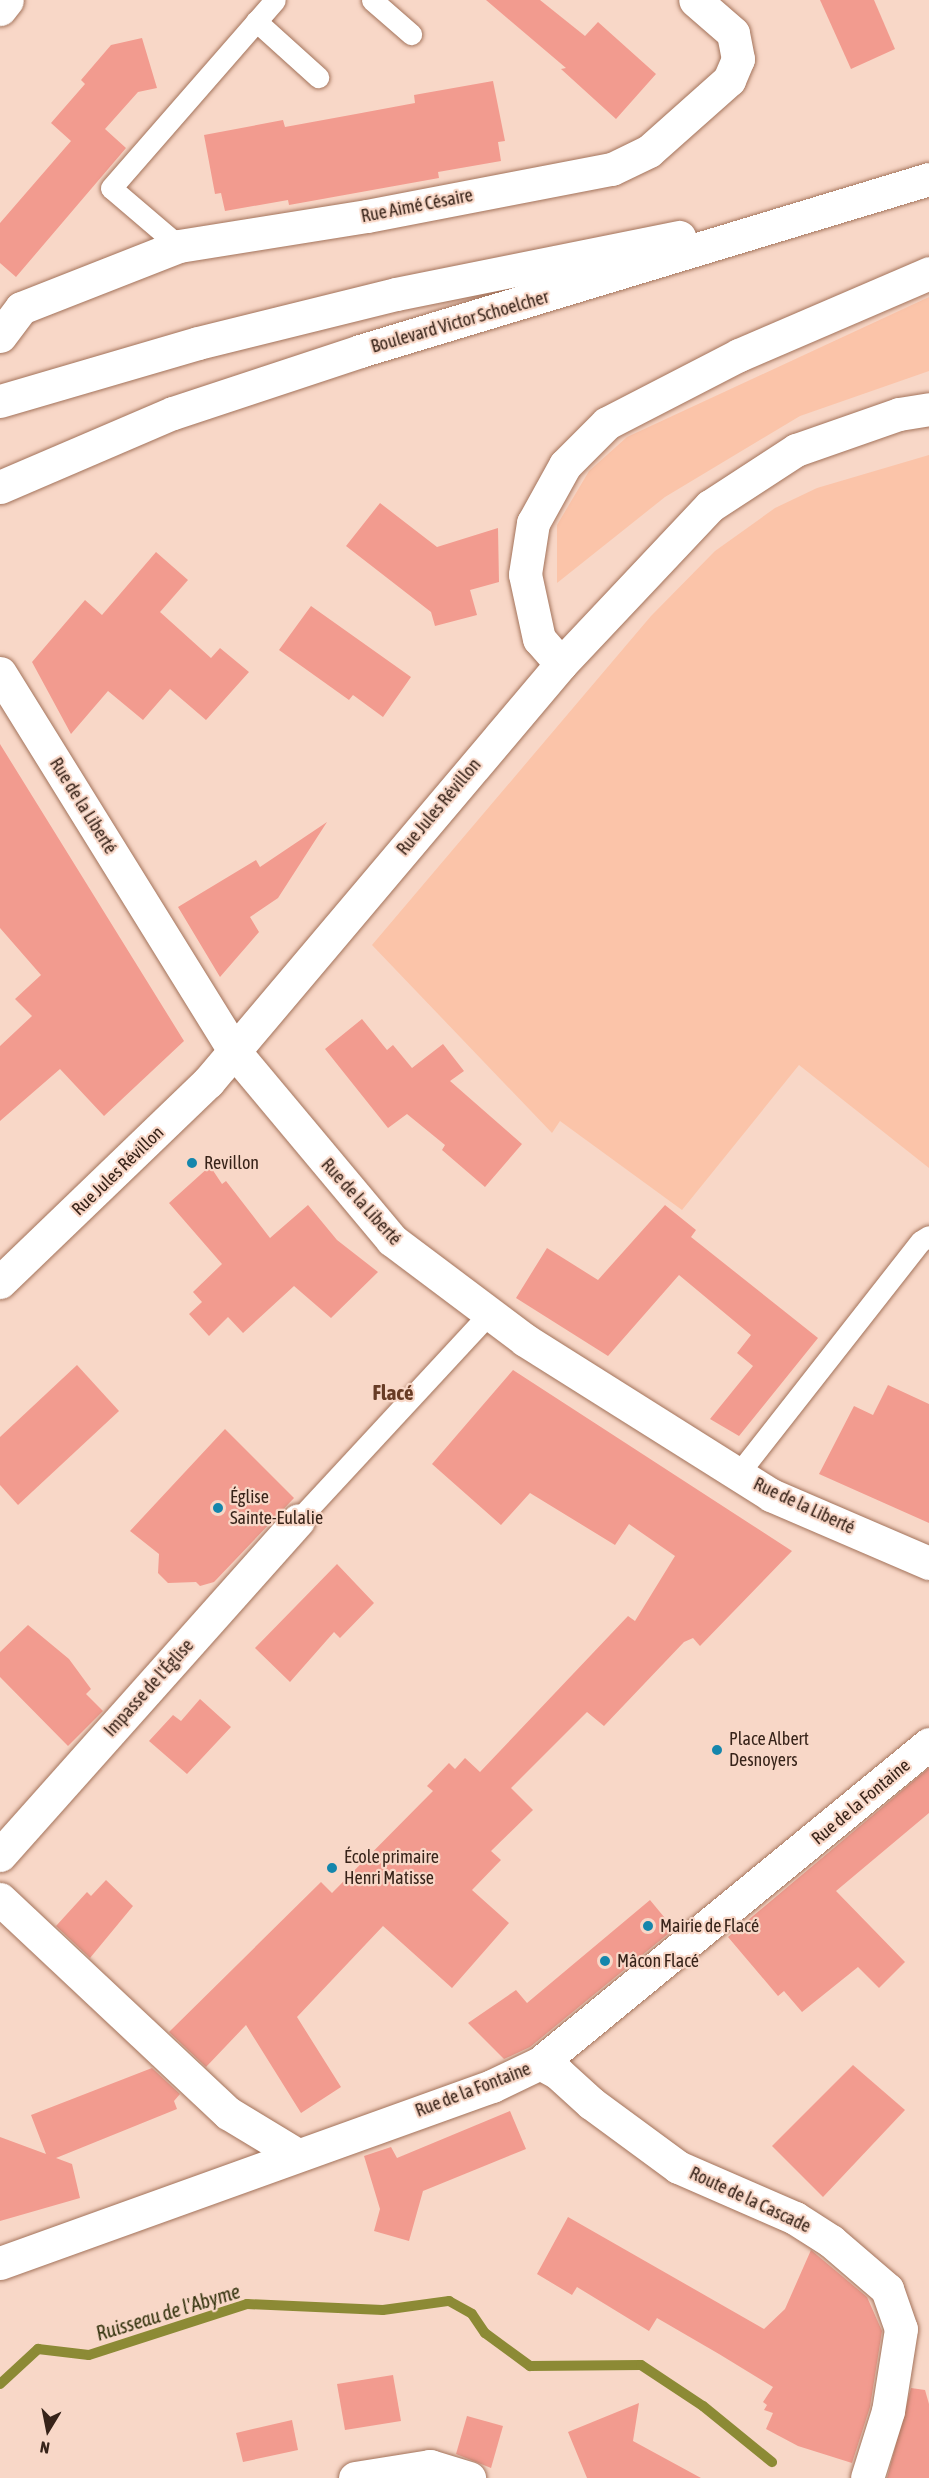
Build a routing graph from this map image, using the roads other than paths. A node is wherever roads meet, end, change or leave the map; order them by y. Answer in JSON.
{"nodes":[{"id":1,"x":8,"y":0,"type":"edge"},
{"id":2,"x":275,"y":0,"type":"edge"},
{"id":3,"x":372,"y":0,"type":"edge"},
{"id":4,"x":695,"y":0,"type":"edge"},
{"id":5,"x":0,"y":9,"type":"edge"},
{"id":6,"x":256,"y":21,"type":"junction"},
{"id":7,"x":411,"y":34,"type":"dead end"},
{"id":8,"x":318,"y":77,"type":"dead end"},
{"id":9,"x":929,"y":179,"type":"edge"},
{"id":10,"x":863,"y":201,"type":"junction"},
{"id":11,"x":179,"y":246,"type":"junction"},
{"id":12,"x":929,"y":273,"type":"edge"},
{"id":13,"x":0,"y":336,"type":"edge"},
{"id":14,"x":0,"y":401,"type":"edge"},
{"id":15,"x":929,"y":409,"type":"edge"},
{"id":16,"x":0,"y":487,"type":"edge"},
{"id":17,"x":561,"y":664,"type":"junction"},
{"id":18,"x":0,"y":673,"type":"edge"},
{"id":19,"x":234,"y":1051,"type":"junction"},
{"id":20,"x":929,"y":1236,"type":"edge"},
{"id":21,"x":0,"y":1282,"type":"edge"},
{"id":22,"x":488,"y":1315,"type":"junction"},
{"id":23,"x":738,"y":1474,"type":"junction"},
{"id":24,"x":298,"y":1520,"type":"joint"},
{"id":25,"x":929,"y":1563,"type":"edge"},
{"id":26,"x":929,"y":1744,"type":"edge"},
{"id":27,"x":0,"y":1855,"type":"edge"},
{"id":28,"x":0,"y":1899,"type":"edge"},
{"id":29,"x":540,"y":2063,"type":"junction"},
{"id":30,"x":296,"y":2154,"type":"junction"},
{"id":31,"x":0,"y":2263,"type":"edge"},
{"id":32,"x":355,"y":2478,"type":"edge"},
{"id":33,"x":469,"y":2478,"type":"edge"},
{"id":34,"x":867,"y":2478,"type":"edge"}],
"edges":[{"from":1,"to":5,"type":"street"},
{"from":2,"to":6,"type":"lane"},
{"from":3,"to":7,"type":"lane"},
{"from":4,"to":11,"type":"street","name":"Rue Aimé Césaire"},
{"from":6,"to":8,"type":"lane"},
{"from":6,"to":11,"type":"lane"},
{"from":9,"to":10,"type":"street","name":"Boulevard Victor Schoelcher"},
{"from":10,"to":14,"type":"street"},
{"from":10,"to":16,"type":"street","name":"Boulevard Victor Schoelcher"},
{"from":11,"to":13,"type":"street","name":"Rue Aimé Césaire"},
{"from":12,"to":17,"type":"street"},
{"from":15,"to":17,"type":"street","name":"Rue Jules Révillon"},
{"from":17,"to":19,"type":"street","name":"Rue Jules Révillon"},
{"from":18,"to":19,"type":"street","name":"Rue de la Liberté"},
{"from":19,"to":21,"type":"street","name":"Rue Jules Révillon"},
{"from":19,"to":22,"type":"street","name":"Rue de la Liberté"},
{"from":20,"to":23,"type":"lane"},
{"from":22,"to":23,"type":"street","name":"Rue de la Liberté"},
{"from":22,"to":24,"type":"lane"},
{"from":23,"to":25,"type":"street","name":"Rue de la Liberté"},
{"from":24,"to":27,"type":"street","name":"Impasse de l'Église"},
{"from":26,"to":29,"type":"street","name":"Rue de la Fontaine"},
{"from":28,"to":30,"type":"street"},
{"from":29,"to":30,"type":"street","name":"Rue de la Fontaine"},
{"from":29,"to":34,"type":"street","name":"Route de la Cascade"},
{"from":30,"to":31,"type":"street","name":"Rue de la Fontaine"},
{"from":32,"to":33,"type":"street"}]}
